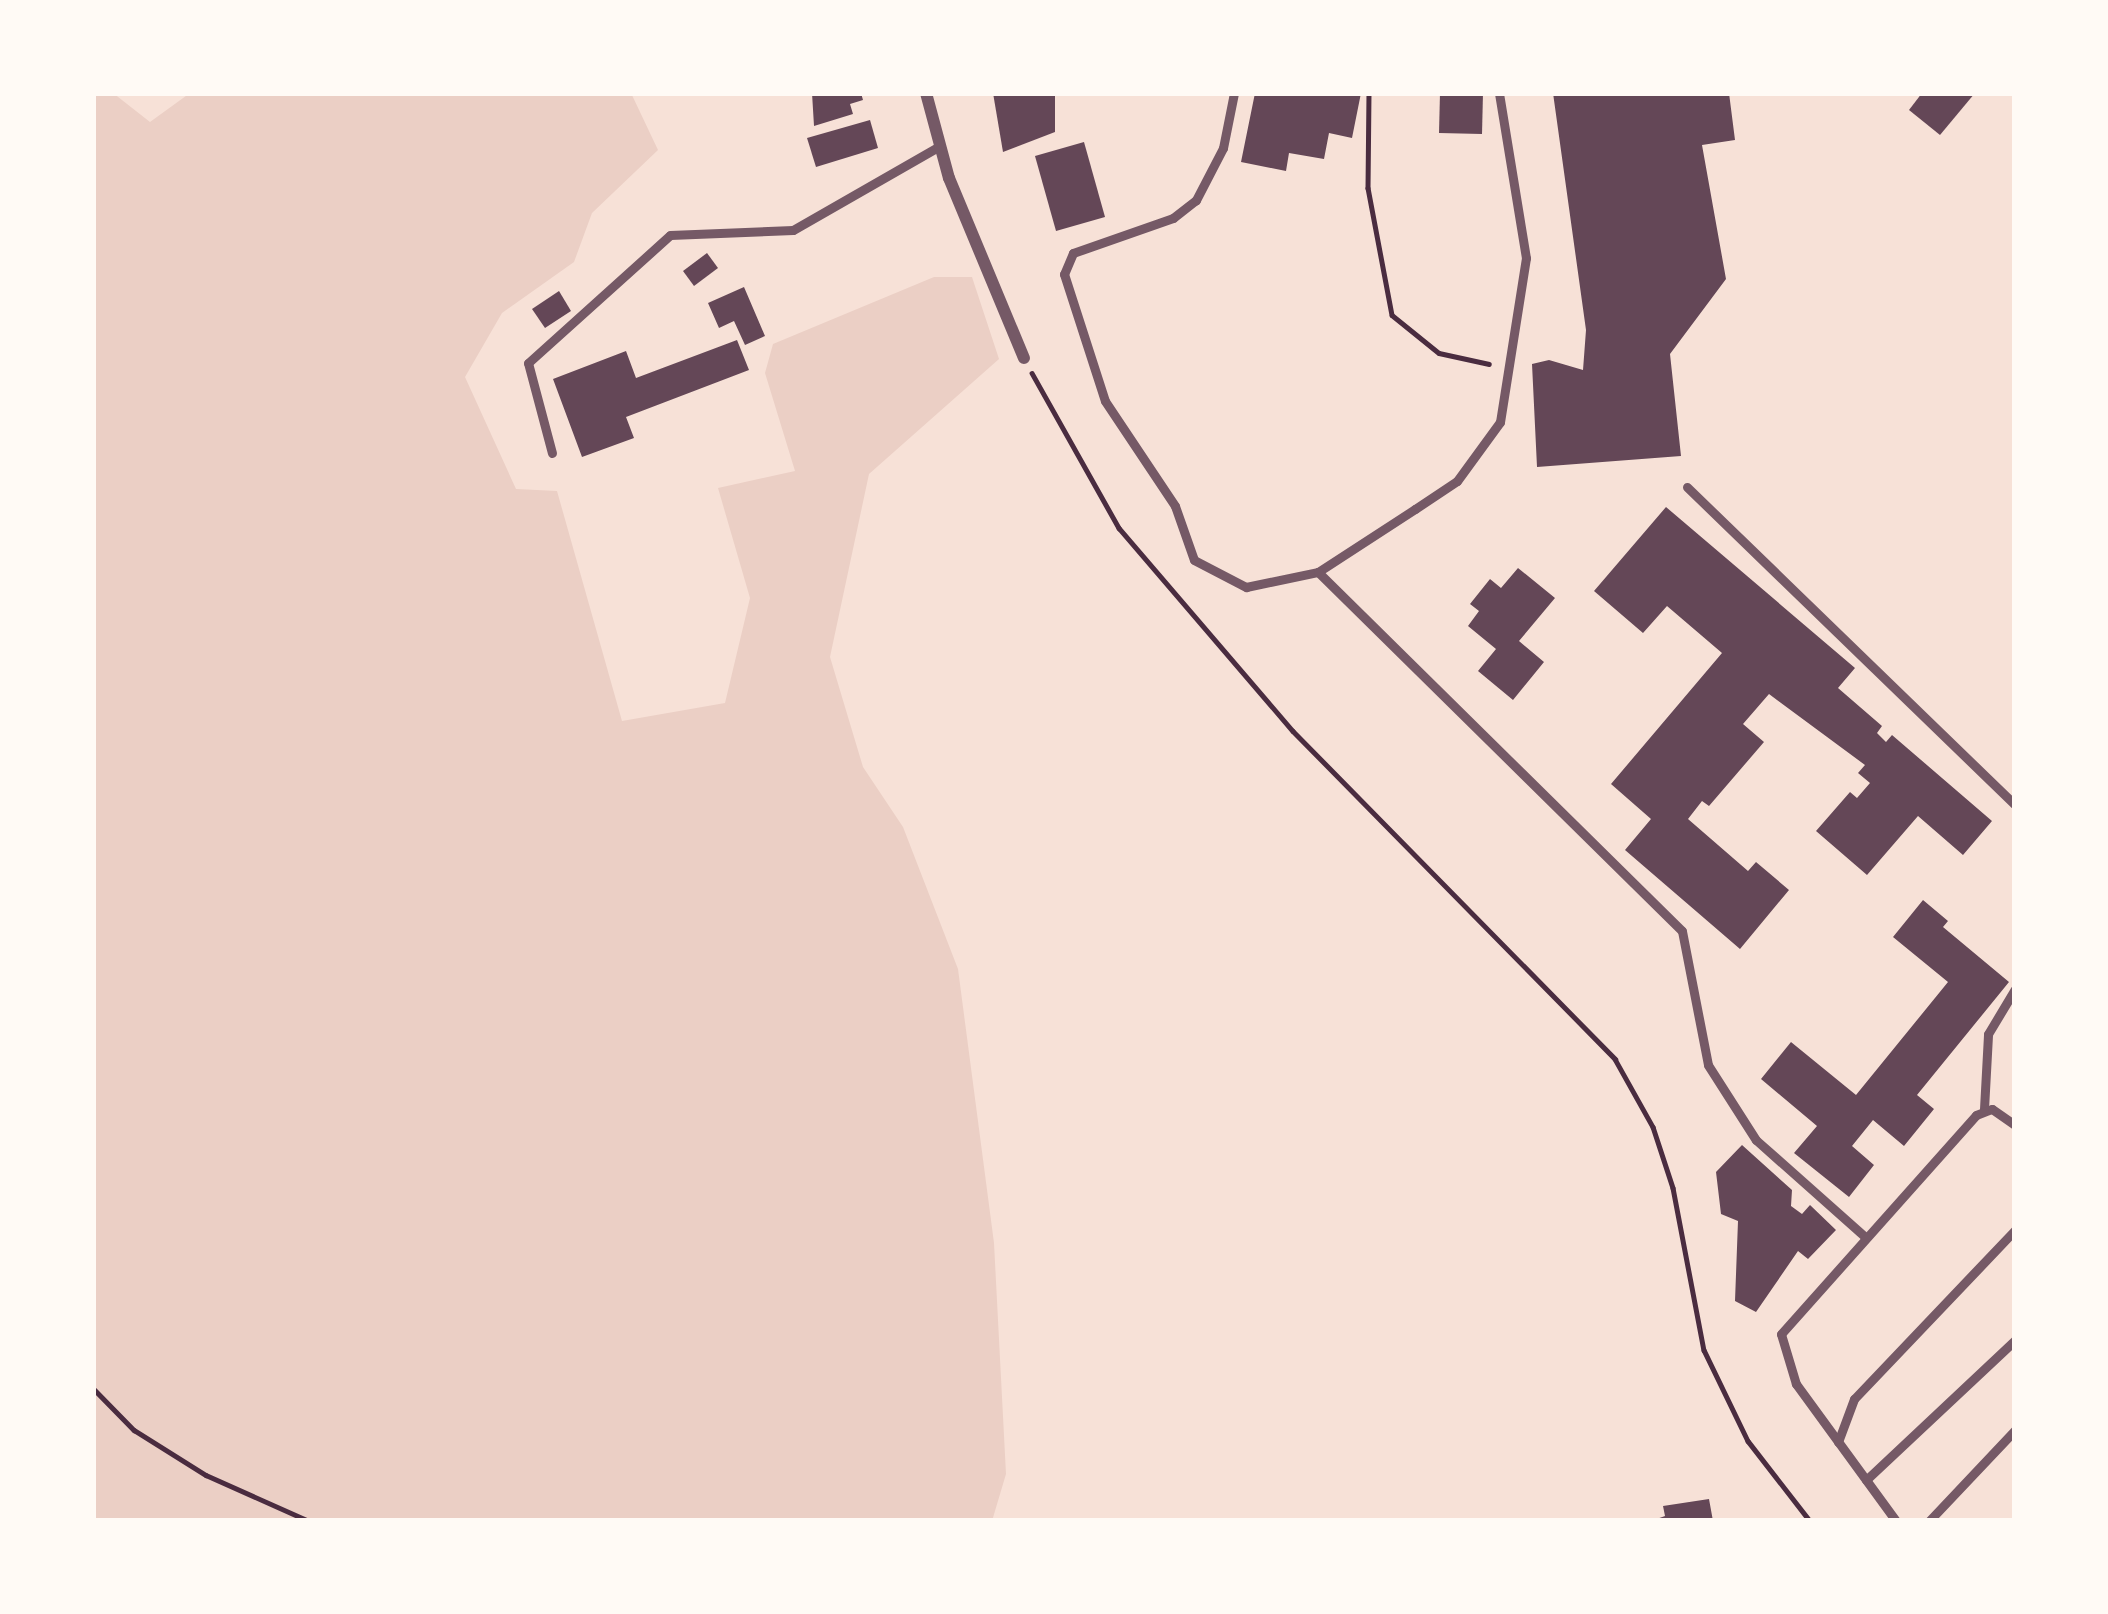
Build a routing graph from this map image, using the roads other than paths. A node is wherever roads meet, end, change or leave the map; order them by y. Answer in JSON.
{"nodes":[{"id":1,"x":926,"y":93,"type":"edge"},
{"id":2,"x":1234,"y":93,"type":"edge"},
{"id":3,"x":1499,"y":93,"type":"edge"},
{"id":4,"x":938,"y":147,"type":"junction"},
{"id":5,"x":1024,"y":358,"type":"road end"},
{"id":6,"x":552,"y":453,"type":"dead end"},
{"id":7,"x":1687,"y":487,"type":"dead end"},
{"id":8,"x":1318,"y":572,"type":"junction"},
{"id":9,"x":2015,"y":805,"type":"edge"},
{"id":10,"x":2015,"y":989,"type":"edge"},
{"id":11,"x":1984,"y":1109,"type":"junction"},
{"id":12,"x":2015,"y":1125,"type":"edge"},
{"id":13,"x":2015,"y":1230,"type":"edge"},
{"id":14,"x":1864,"y":1237,"type":"junction"},
{"id":15,"x":2015,"y":1340,"type":"edge"},
{"id":16,"x":2015,"y":1430,"type":"edge"},
{"id":17,"x":1838,"y":1442,"type":"junction"},
{"id":18,"x":1866,"y":1480,"type":"junction"},
{"id":19,"x":1896,"y":1521,"type":"edge"},
{"id":20,"x":1929,"y":1521,"type":"edge"}],
"edges":[{"from":1,"to":4,"type":"street"},
{"from":2,"to":8,"type":"lane"},
{"from":3,"to":8,"type":"lane"},
{"from":4,"to":5,"type":"street"},
{"from":4,"to":6,"type":"lane"},
{"from":7,"to":9,"type":"lane"},
{"from":8,"to":14,"type":"lane"},
{"from":10,"to":11,"type":"lane"},
{"from":11,"to":12,"type":"lane"},
{"from":11,"to":14,"type":"lane"},
{"from":13,"to":17,"type":"lane"},
{"from":14,"to":17,"type":"lane"},
{"from":15,"to":18,"type":"lane"},
{"from":16,"to":20,"type":"lane"},
{"from":17,"to":18,"type":"lane"},
{"from":18,"to":19,"type":"lane"}]}
